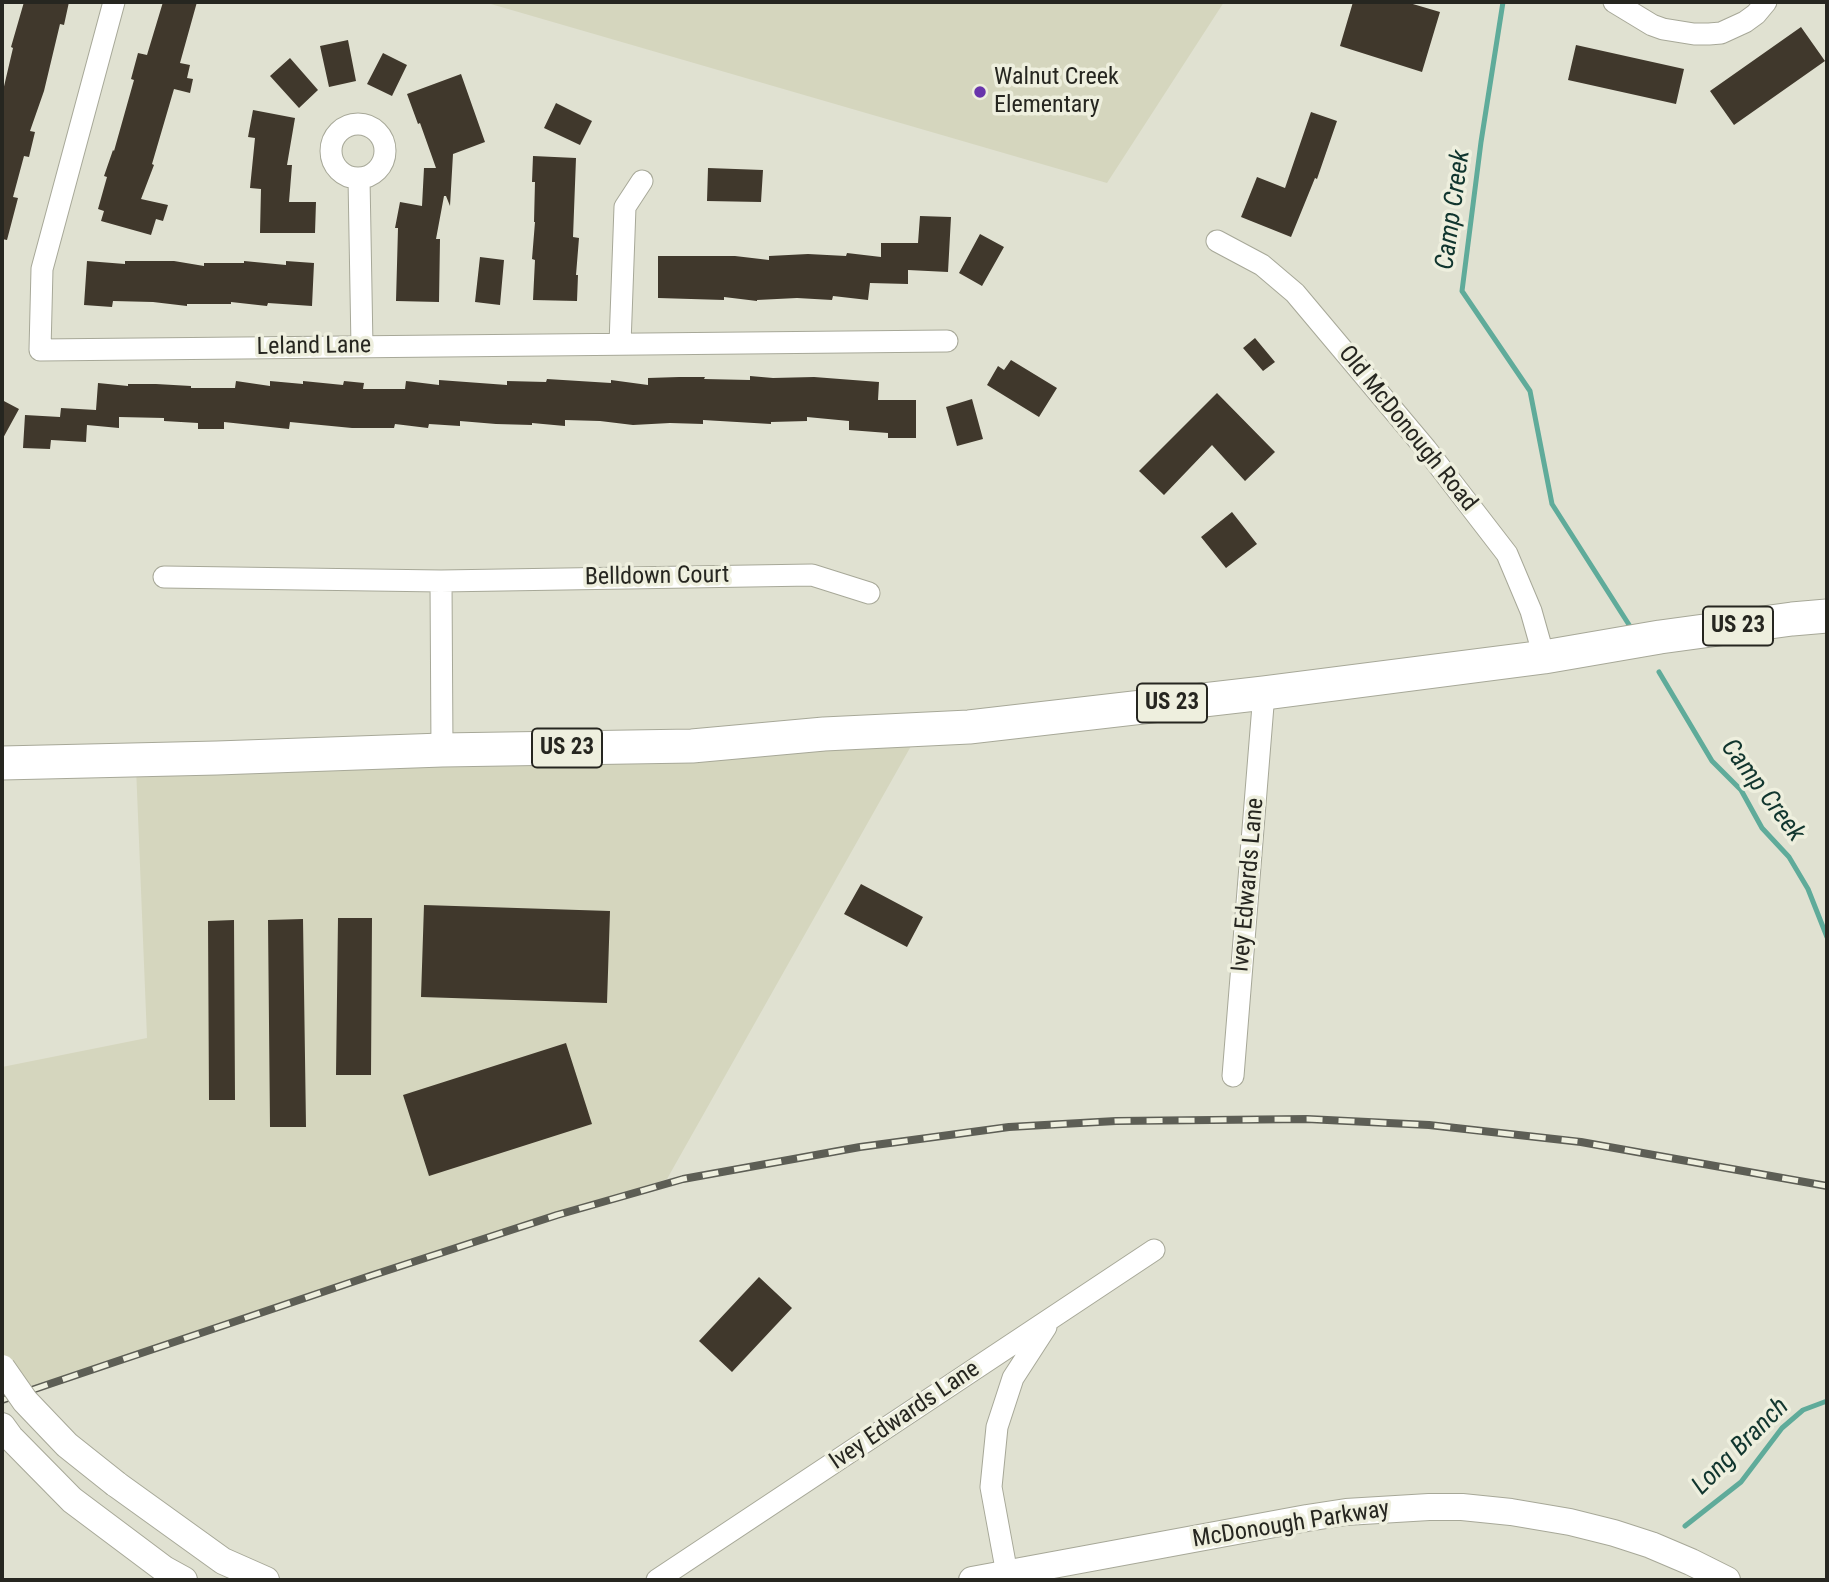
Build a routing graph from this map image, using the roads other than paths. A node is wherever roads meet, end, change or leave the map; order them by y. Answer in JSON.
{"nodes":[{"id":1,"x":114,"y":2,"type":"edge"},
{"id":2,"x":1614,"y":2,"type":"edge"},
{"id":3,"x":1766,"y":2,"type":"edge"},
{"id":4,"x":359,"y":178,"type":"dead end"},
{"id":5,"x":642,"y":181,"type":"dead end"},
{"id":6,"x":1217,"y":241,"type":"dead end"},
{"id":7,"x":947,"y":341,"type":"dead end"},
{"id":8,"x":620,"y":344,"type":"junction"},
{"id":9,"x":362,"y":346,"type":"junction"},
{"id":10,"x":164,"y":577,"type":"dead end"},
{"id":11,"x":442,"y":581,"type":"junction"},
{"id":12,"x":869,"y":593,"type":"dead end"},
{"id":13,"x":1827,"y":616,"type":"edge"},
{"id":14,"x":1544,"y":657,"type":"junction"},
{"id":15,"x":1264,"y":693,"type":"junction"},
{"id":16,"x":442,"y":750,"type":"junction"},
{"id":17,"x":2,"y":762,"type":"edge"},
{"id":18,"x":1233,"y":1076,"type":"dead end"},
{"id":19,"x":1154,"y":1250,"type":"dead end"},
{"id":20,"x":1052,"y":1319,"type":"junction"},
{"id":21,"x":2,"y":1368,"type":"edge"},
{"id":22,"x":2,"y":1426,"type":"edge"},
{"id":23,"x":1007,"y":1574,"type":"junction"},
{"id":24,"x":184,"y":1580,"type":"edge"},
{"id":25,"x":266,"y":1580,"type":"edge"},
{"id":26,"x":657,"y":1580,"type":"edge"},
{"id":27,"x":972,"y":1580,"type":"edge"},
{"id":28,"x":1727,"y":1580,"type":"edge"}],
"edges":[{"from":1,"to":9,"type":"street","name":"Leland Lane"},
{"from":2,"to":3,"type":"street"},
{"from":4,"to":9,"type":"street"},
{"from":5,"to":8,"type":"street"},
{"from":6,"to":14,"type":"street","name":"Old McDonough Road"},
{"from":7,"to":8,"type":"street","name":"Leland Lane"},
{"from":8,"to":9,"type":"street","name":"Leland Lane"},
{"from":10,"to":11,"type":"street","name":"Belldown Court"},
{"from":11,"to":12,"type":"street","name":"Belldown Court"},
{"from":11,"to":16,"type":"street"},
{"from":13,"to":14,"type":"main road","number":"US 23"},
{"from":14,"to":15,"type":"main road","number":"US 23"},
{"from":15,"to":16,"type":"main road","number":"US 23"},
{"from":15,"to":18,"type":"street","name":"Ivey Edwards Lane"},
{"from":16,"to":17,"type":"main road","number":"US 23"},
{"from":19,"to":20,"type":"street","name":"Ivey Edwards Lane"},
{"from":20,"to":23,"type":"street"},
{"from":20,"to":26,"type":"street","name":"Ivey Edwards Lane"},
{"from":21,"to":25,"type":"street","bridge":true},
{"from":22,"to":24,"type":"street"},
{"from":23,"to":27,"type":"street","name":"McDonough Parkway"},
{"from":23,"to":28,"type":"street","name":"McDonough Parkway"}]}
